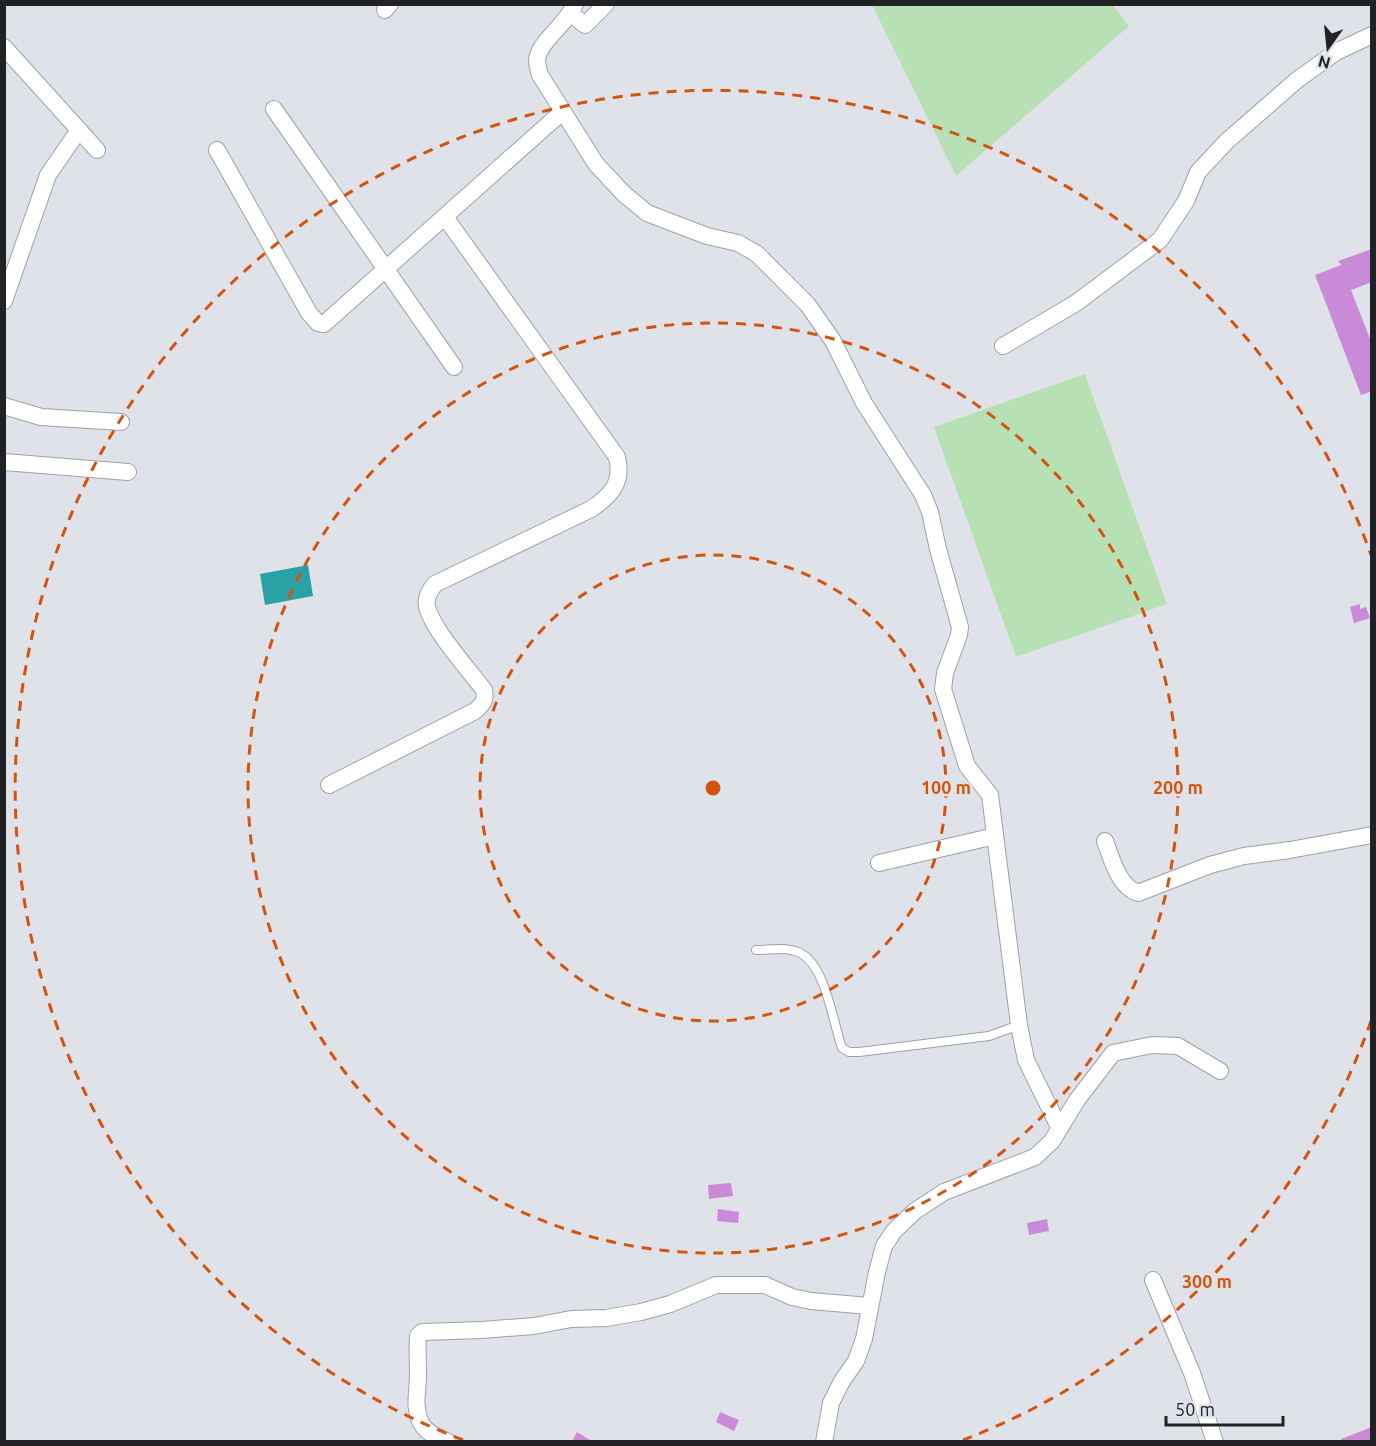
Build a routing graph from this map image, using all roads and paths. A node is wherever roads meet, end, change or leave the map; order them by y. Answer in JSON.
{"nodes":[{"id":1,"x":606,"y":4,"type":"edge"},
{"id":2,"x":573,"y":9,"type":"edge"},
{"id":3,"x":1371,"y":35,"type":"edge"},
{"id":4,"x":4,"y":47,"type":"edge"},
{"id":5,"x":274,"y":110,"type":"dead end"},
{"id":6,"x":562,"y":112,"type":"junction"},
{"id":7,"x":79,"y":130,"type":"junction"},
{"id":8,"x":97,"y":150,"type":"dead end"},
{"id":9,"x":217,"y":150,"type":"dead end"},
{"id":10,"x":445,"y":217,"type":"junction"},
{"id":11,"x":385,"y":271,"type":"junction"},
{"id":12,"x":4,"y":301,"type":"edge"},
{"id":13,"x":1003,"y":346,"type":"dead end"},
{"id":14,"x":454,"y":367,"type":"dead end"},
{"id":15,"x":4,"y":406,"type":"edge"},
{"id":16,"x":121,"y":422,"type":"dead end"},
{"id":17,"x":4,"y":462,"type":"edge"},
{"id":18,"x":128,"y":472,"type":"dead end"},
{"id":19,"x":329,"y":785,"type":"dead end"},
{"id":20,"x":1371,"y":835,"type":"edge"},
{"id":21,"x":995,"y":836,"type":"junction"},
{"id":22,"x":1105,"y":841,"type":"dead end"},
{"id":23,"x":879,"y":863,"type":"dead end"},
{"id":24,"x":756,"y":950,"type":"dead end"},
{"id":25,"x":1019,"y":1025,"type":"junction"},
{"id":26,"x":1220,"y":1071,"type":"dead end"},
{"id":27,"x":1059,"y":1127,"type":"junction"},
{"id":28,"x":1153,"y":1280,"type":"dead end"},
{"id":29,"x":869,"y":1306,"type":"junction"},
{"id":30,"x":448,"y":1442,"type":"edge"},
{"id":31,"x":824,"y":1442,"type":"edge"},
{"id":32,"x":1215,"y":1442,"type":"edge"}],
"edges":[{"from":1,"to":2,"type":"street"},
{"from":2,"to":6,"type":"street"},
{"from":3,"to":13,"type":"street"},
{"from":4,"to":7,"type":"street"},
{"from":5,"to":11,"type":"street"},
{"from":6,"to":10,"type":"street"},
{"from":6,"to":21,"type":"street"},
{"from":7,"to":8,"type":"street"},
{"from":7,"to":12,"type":"street"},
{"from":9,"to":11,"type":"street"},
{"from":10,"to":11,"type":"street"},
{"from":10,"to":19,"type":"street"},
{"from":11,"to":14,"type":"street"},
{"from":15,"to":16,"type":"street"},
{"from":17,"to":18,"type":"street"},
{"from":20,"to":22,"type":"street"},
{"from":21,"to":23,"type":"street"},
{"from":21,"to":25,"type":"street"},
{"from":24,"to":25,"type":"lane"},
{"from":25,"to":27,"type":"street"},
{"from":26,"to":27,"type":"street"},
{"from":27,"to":29,"type":"street"},
{"from":28,"to":32,"type":"street"},
{"from":29,"to":30,"type":"street"},
{"from":29,"to":31,"type":"street"}]}
